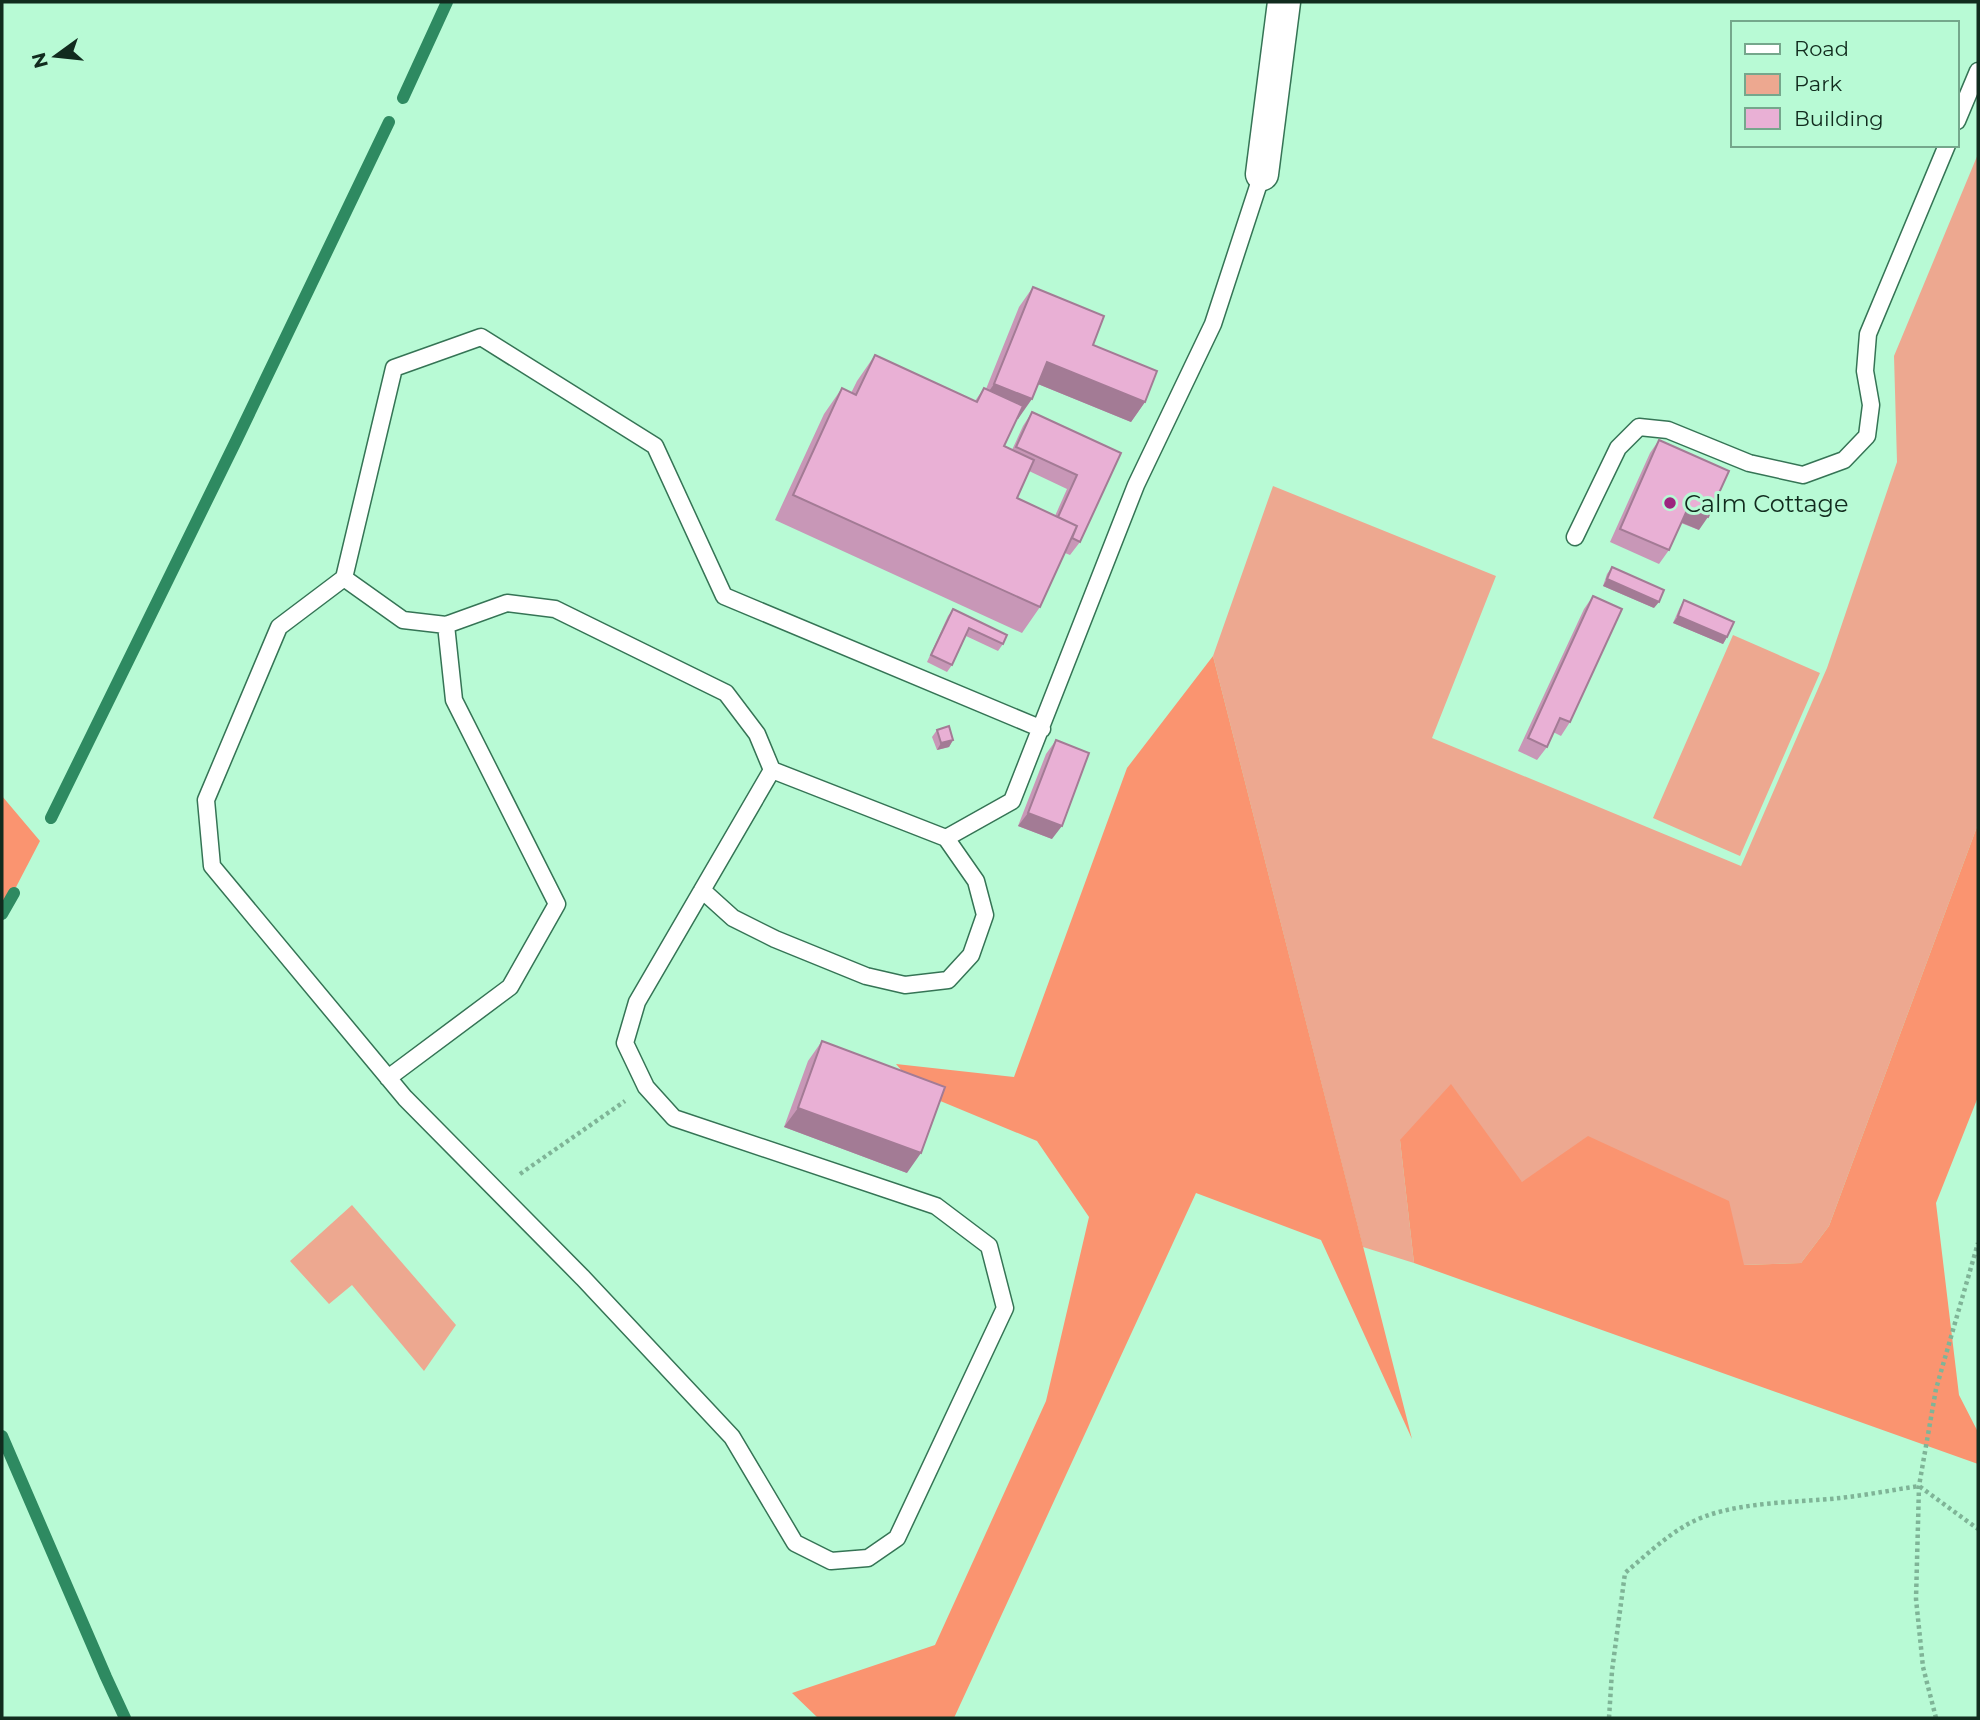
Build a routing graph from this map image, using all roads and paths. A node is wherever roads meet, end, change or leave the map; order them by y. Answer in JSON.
{"nodes":[{"id":1,"x":1284,"y":2,"type":"edge"},
{"id":2,"x":1978,"y":71,"type":"edge"},
{"id":3,"x":1959,"y":116,"type":"edge"},
{"id":4,"x":1946,"y":147,"type":"edge"},
{"id":5,"x":1262,"y":174,"type":"joint"},
{"id":6,"x":1576,"y":537,"type":"dead end"},
{"id":7,"x":344,"y":578,"type":"junction"},
{"id":8,"x":446,"y":625,"type":"junction"},
{"id":9,"x":1042,"y":729,"type":"junction"},
{"id":10,"x":772,"y":770,"type":"junction"},
{"id":11,"x":946,"y":838,"type":"junction"},
{"id":12,"x":702,"y":890,"type":"junction"},
{"id":13,"x":388,"y":1077,"type":"junction"},
{"id":14,"x":646,"y":1087,"type":"junction"},
{"id":15,"x":496,"y":1190,"type":"junction"},
{"id":16,"x":1978,"y":1243,"type":"edge"},
{"id":17,"x":1919,"y":1486,"type":"junction"},
{"id":18,"x":1978,"y":1529,"type":"edge"},
{"id":19,"x":1609,"y":1718,"type":"edge"},
{"id":20,"x":1936,"y":1718,"type":"edge"}],
"edges":[{"from":1,"to":5,"type":"street"},
{"from":2,"to":3,"type":"lane"},
{"from":4,"to":6,"type":"lane"},
{"from":5,"to":9,"type":"lane"},
{"from":7,"to":8,"type":"lane"},
{"from":7,"to":9,"type":"lane"},
{"from":7,"to":13,"type":"lane"},
{"from":8,"to":10,"type":"lane"},
{"from":8,"to":13,"type":"lane"},
{"from":9,"to":11,"type":"lane"},
{"from":10,"to":11,"type":"lane"},
{"from":10,"to":12,"type":"lane"},
{"from":11,"to":12,"type":"lane"},
{"from":12,"to":14,"type":"lane"},
{"from":13,"to":15,"type":"lane"},
{"from":14,"to":15,"type":"path"},
{"from":14,"to":15,"type":"lane"},
{"from":16,"to":17,"type":"path"},
{"from":17,"to":18,"type":"path"},
{"from":17,"to":19,"type":"path"},
{"from":17,"to":20,"type":"path"}]}
